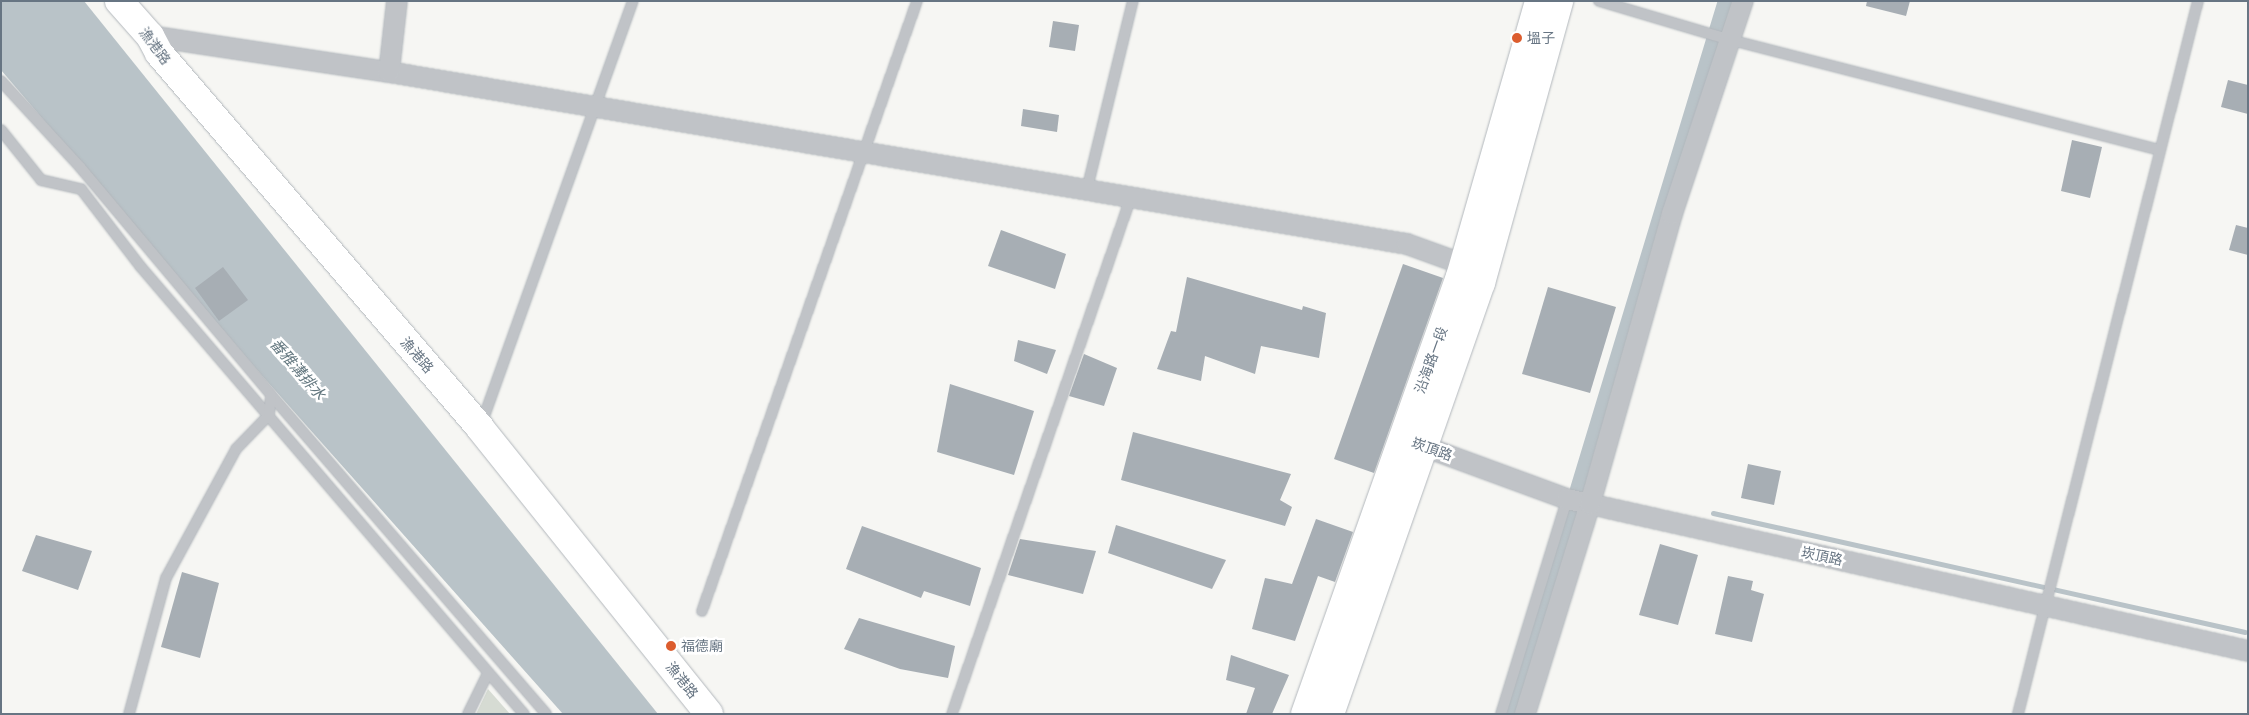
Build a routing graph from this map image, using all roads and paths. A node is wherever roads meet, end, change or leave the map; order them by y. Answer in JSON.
{"nodes":[{"id":1,"x":119,"y":1,"type":"edge"},
{"id":2,"x":397,"y":1,"type":"edge"},
{"id":3,"x":633,"y":1,"type":"edge"},
{"id":4,"x":918,"y":1,"type":"edge"},
{"id":5,"x":1133,"y":1,"type":"edge"},
{"id":6,"x":1539,"y":1,"type":"edge"},
{"id":7,"x":1559,"y":1,"type":"edge"},
{"id":8,"x":1599,"y":1,"type":"edge"},
{"id":9,"x":1743,"y":1,"type":"edge"},
{"id":10,"x":2198,"y":1,"type":"edge"},
{"id":11,"x":150,"y":36,"type":"junction"},
{"id":12,"x":1731,"y":40,"type":"junction"},
{"id":13,"x":389,"y":72,"type":"junction"},
{"id":14,"x":1,"y":81,"type":"edge"},
{"id":15,"x":595,"y":107,"type":"junction"},
{"id":16,"x":1,"y":130,"type":"edge"},
{"id":17,"x":2159,"y":150,"type":"junction"},
{"id":18,"x":864,"y":154,"type":"junction"},
{"id":19,"x":1087,"y":189,"type":"junction"},
{"id":20,"x":1131,"y":197,"type":"junction"},
{"id":21,"x":1474,"y":269,"type":"junction"},
{"id":22,"x":271,"y":395,"type":"junction"},
{"id":23,"x":269,"y":415,"type":"junction"},
{"id":24,"x":480,"y":428,"type":"junction"},
{"id":25,"x":1413,"y":443,"type":"junction"},
{"id":26,"x":1567,"y":499,"type":"junction"},
{"id":27,"x":1590,"y":504,"type":"junction"},
{"id":28,"x":2046,"y":605,"type":"junction"},
{"id":29,"x":702,"y":612,"type":"dead end"},
{"id":30,"x":2248,"y":651,"type":"edge"},
{"id":31,"x":488,"y":673,"type":"junction"},
{"id":32,"x":129,"y":714,"type":"edge"},
{"id":33,"x":468,"y":714,"type":"edge"},
{"id":34,"x":524,"y":714,"type":"edge"},
{"id":35,"x":546,"y":714,"type":"edge"},
{"id":36,"x":709,"y":714,"type":"edge"},
{"id":37,"x":952,"y":714,"type":"edge"},
{"id":38,"x":1305,"y":714,"type":"edge"},
{"id":39,"x":1330,"y":714,"type":"edge"},
{"id":40,"x":1502,"y":714,"type":"edge"},
{"id":41,"x":1525,"y":714,"type":"edge"},
{"id":42,"x":2018,"y":714,"type":"edge"}],
"edges":[{"from":1,"to":11,"type":"main road","name":"漁港路"},
{"from":2,"to":13,"type":"street"},
{"from":3,"to":15,"type":"lane"},
{"from":4,"to":18,"type":"lane"},
{"from":5,"to":19,"type":"lane"},
{"from":6,"to":21,"type":"main road","name":"沿海路一段"},
{"from":7,"to":21,"type":"main road","name":"沿海路一段"},
{"from":8,"to":12,"type":"lane"},
{"from":9,"to":12,"type":"street"},
{"from":10,"to":17,"type":"lane"},
{"from":11,"to":13,"type":"street"},
{"from":11,"to":24,"type":"main road","name":"漁港路"},
{"from":12,"to":17,"type":"lane"},
{"from":12,"to":27,"type":"street"},
{"from":13,"to":15,"type":"street"},
{"from":14,"to":22,"type":"lane"},
{"from":15,"to":18,"type":"street"},
{"from":15,"to":24,"type":"lane"},
{"from":16,"to":23,"type":"lane"},
{"from":17,"to":28,"type":"lane"},
{"from":18,"to":19,"type":"street"},
{"from":18,"to":29,"type":"lane"},
{"from":19,"to":20,"type":"street"},
{"from":20,"to":21,"type":"street"},
{"from":20,"to":37,"type":"lane"},
{"from":21,"to":25,"type":"main road","name":"沿海路一段"},
{"from":22,"to":23,"type":"lane"},
{"from":22,"to":35,"type":"lane"},
{"from":23,"to":31,"type":"lane"},
{"from":23,"to":32,"type":"lane"},
{"from":24,"to":36,"type":"main road","name":"漁港路"},
{"from":25,"to":26,"type":"street","name":"崁頂路"},
{"from":25,"to":38,"type":"main road","name":"沿海路一段"},
{"from":25,"to":39,"type":"main road","name":"沿海路一段"},
{"from":26,"to":27,"type":"street","name":"崁頂路"},
{"from":26,"to":40,"type":"lane"},
{"from":27,"to":28,"type":"street","name":"崁頂路"},
{"from":27,"to":41,"type":"street"},
{"from":28,"to":30,"type":"street","name":"崁頂路"},
{"from":28,"to":42,"type":"lane"},
{"from":31,"to":33,"type":"lane"},
{"from":31,"to":34,"type":"lane"}]}
